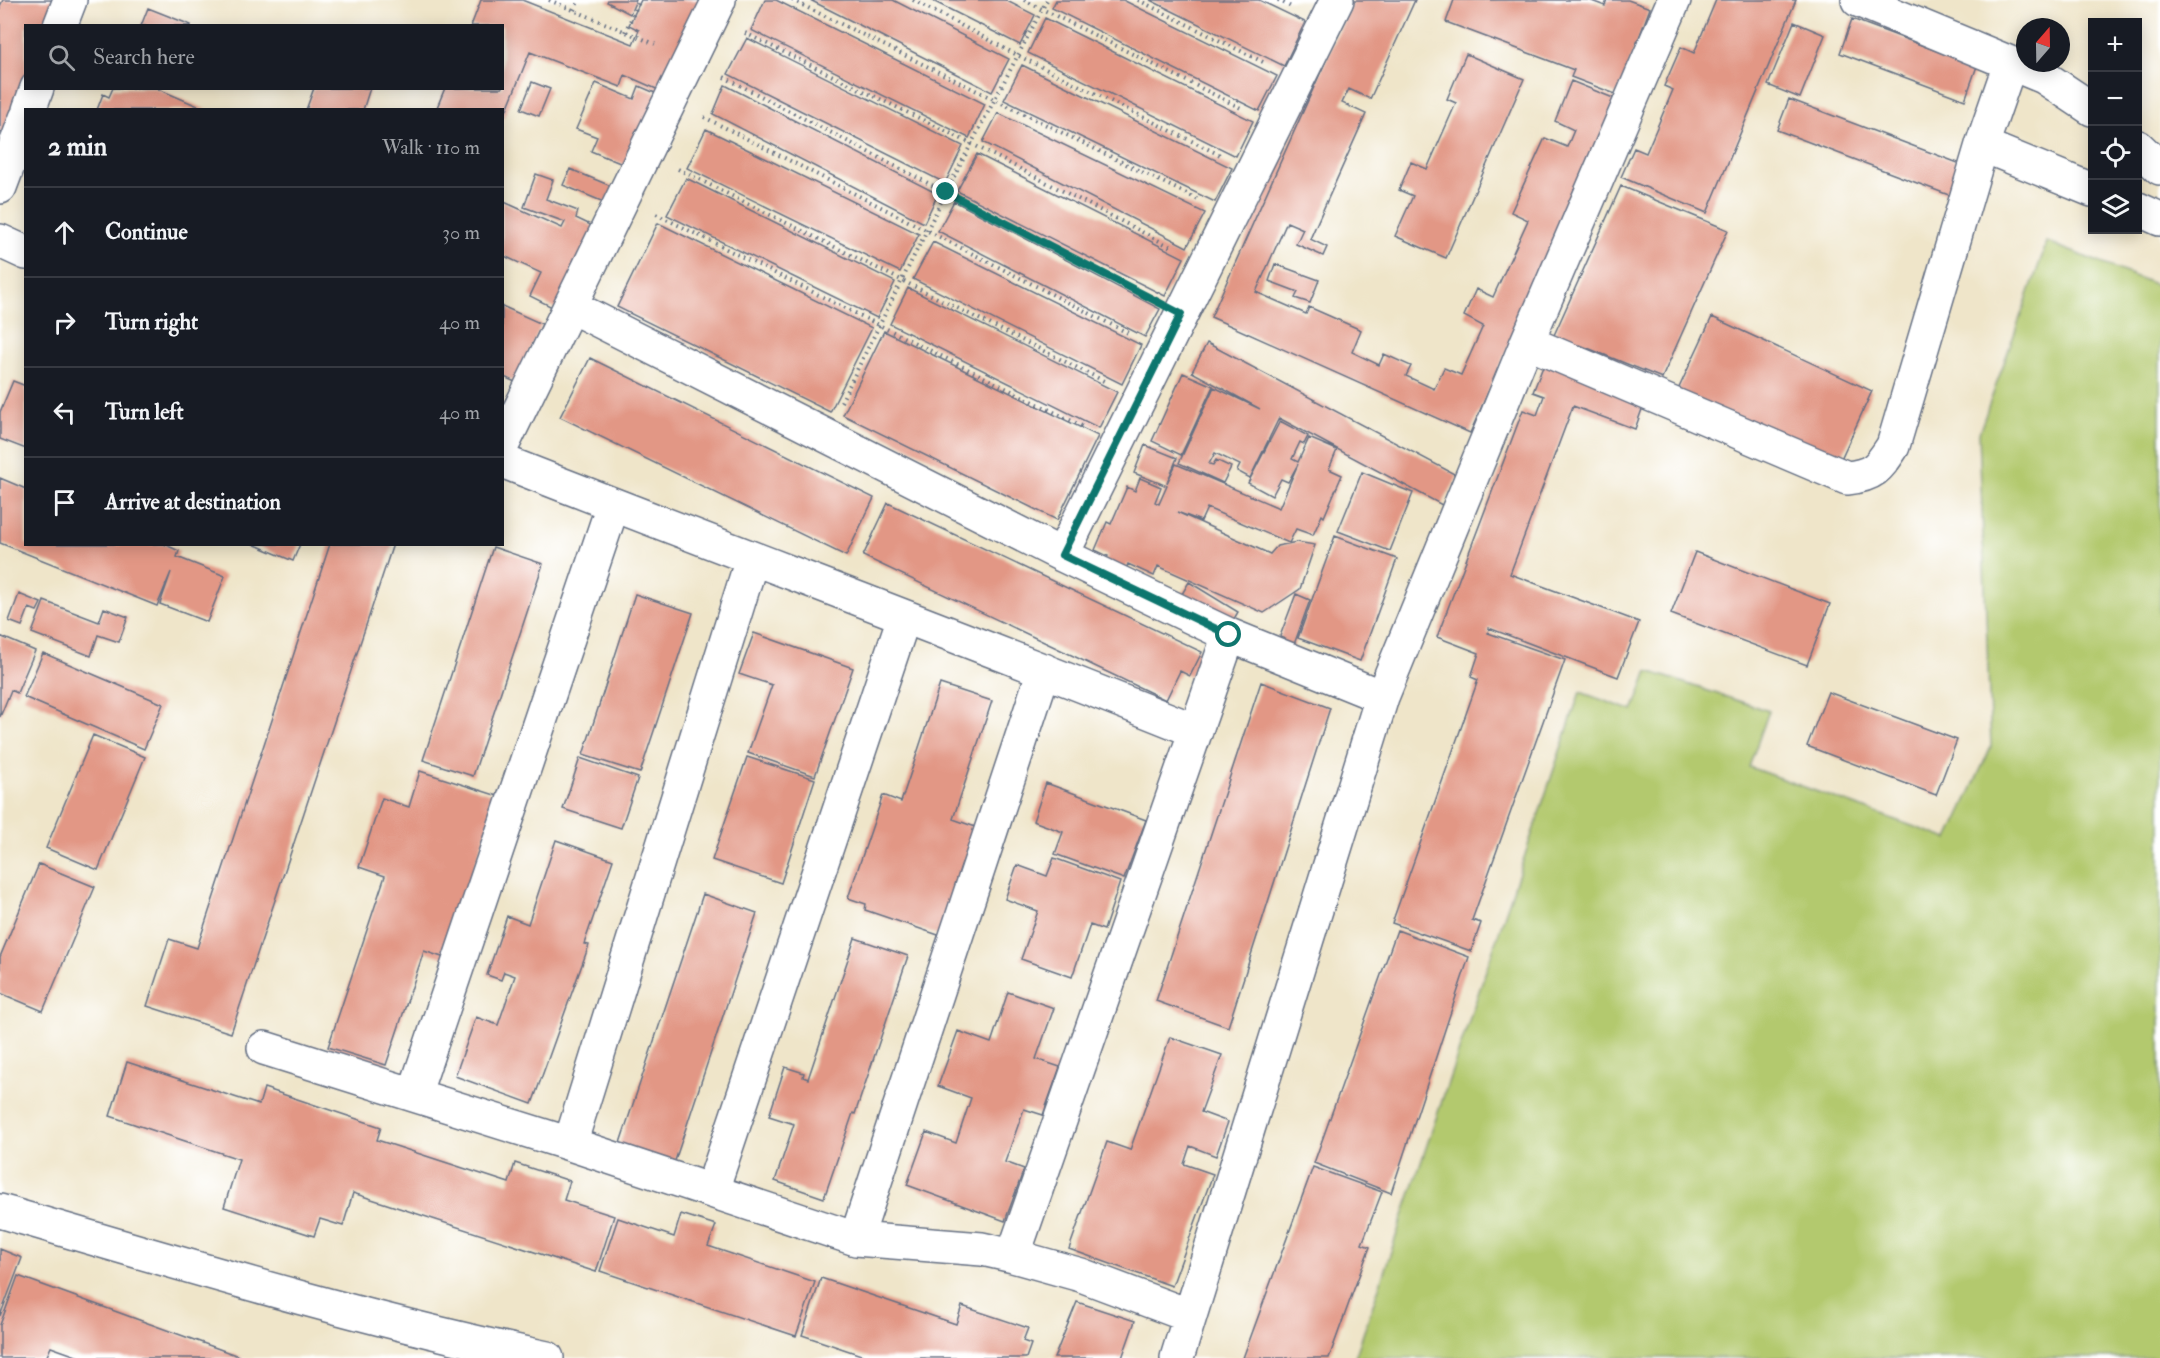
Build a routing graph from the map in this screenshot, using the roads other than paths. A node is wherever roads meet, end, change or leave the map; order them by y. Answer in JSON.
{"nodes":[{"id":1,"x":70,"y":0,"type":"edge"},
{"id":2,"x":1337,"y":0,"type":"edge"},
{"id":3,"x":1674,"y":0,"type":"edge"},
{"id":4,"x":1858,"y":0,"type":"edge"},
{"id":5,"x":715,"y":8,"type":"edge"},
{"id":6,"x":61,"y":24,"type":"edge"},
{"id":7,"x":2010,"y":64,"type":"junction"},
{"id":8,"x":36,"y":90,"type":"edge"},
{"id":9,"x":2088,"y":106,"type":"edge"},
{"id":10,"x":30,"y":108,"type":"edge"},
{"id":11,"x":24,"y":123,"type":"edge"},
{"id":12,"x":1982,"y":145,"type":"junction"},
{"id":13,"x":2142,"y":151,"type":"edge"},
{"id":14,"x":2160,"y":168,"type":"edge"},
{"id":15,"x":0,"y":187,"type":"edge"},
{"id":16,"x":2088,"y":187,"type":"edge"},
{"id":17,"x":2142,"y":211,"type":"edge"},
{"id":18,"x":2160,"y":219,"type":"edge"},
{"id":19,"x":0,"y":241,"type":"edge"},
{"id":20,"x":24,"y":252,"type":"edge"},
{"id":21,"x":570,"y":306,"type":"junction"},
{"id":22,"x":1527,"y":342,"type":"junction"},
{"id":23,"x":504,"y":442,"type":"edge"},
{"id":24,"x":504,"y":462,"type":"edge"},
{"id":25,"x":612,"y":505,"type":"junction"},
{"id":26,"x":1062,"y":555,"type":"junction"},
{"id":27,"x":752,"y":559,"type":"junction"},
{"id":28,"x":904,"y":617,"type":"junction"},
{"id":29,"x":1229,"y":635,"type":"junction"},
{"id":30,"x":1044,"y":669,"type":"junction"},
{"id":31,"x":1382,"y":697,"type":"junction"},
{"id":32,"x":1196,"y":731,"type":"junction"},
{"id":33,"x":264,"y":1048,"type":"dead end"},
{"id":34,"x":414,"y":1095,"type":"junction"},
{"id":35,"x":570,"y":1144,"type":"junction"},
{"id":36,"x":712,"y":1190,"type":"junction"},
{"id":37,"x":0,"y":1211,"type":"edge"},
{"id":38,"x":856,"y":1239,"type":"junction"},
{"id":39,"x":1013,"y":1256,"type":"junction"},
{"id":40,"x":1190,"y":1316,"type":"junction"},
{"id":41,"x":547,"y":1358,"type":"edge"},
{"id":42,"x":1178,"y":1358,"type":"edge"}],
"edges":[{"from":1,"to":6,"type":"street"},
{"from":2,"to":26,"type":"street"},
{"from":3,"to":22,"type":"street"},
{"from":4,"to":7,"type":"street"},
{"from":5,"to":21,"type":"street"},
{"from":7,"to":9,"type":"street"},
{"from":7,"to":12,"type":"street"},
{"from":8,"to":10,"type":"street"},
{"from":11,"to":15,"type":"street"},
{"from":12,"to":16,"type":"street"},
{"from":12,"to":22,"type":"street"},
{"from":13,"to":14,"type":"street"},
{"from":17,"to":18,"type":"street"},
{"from":19,"to":20,"type":"street"},
{"from":21,"to":23,"type":"street"},
{"from":21,"to":26,"type":"street"},
{"from":22,"to":31,"type":"street"},
{"from":24,"to":25,"type":"street"},
{"from":25,"to":27,"type":"street"},
{"from":25,"to":34,"type":"street"},
{"from":26,"to":29,"type":"street"},
{"from":27,"to":28,"type":"street"},
{"from":27,"to":35,"type":"street"},
{"from":28,"to":30,"type":"street"},
{"from":28,"to":36,"type":"street"},
{"from":29,"to":31,"type":"street"},
{"from":29,"to":32,"type":"street"},
{"from":30,"to":32,"type":"street"},
{"from":30,"to":38,"type":"street"},
{"from":31,"to":40,"type":"street"},
{"from":32,"to":39,"type":"street"},
{"from":33,"to":34,"type":"street"},
{"from":34,"to":35,"type":"street"},
{"from":35,"to":36,"type":"street"},
{"from":36,"to":38,"type":"street"},
{"from":37,"to":41,"type":"street"},
{"from":38,"to":39,"type":"street"},
{"from":39,"to":40,"type":"street"},
{"from":40,"to":42,"type":"street"}]}
